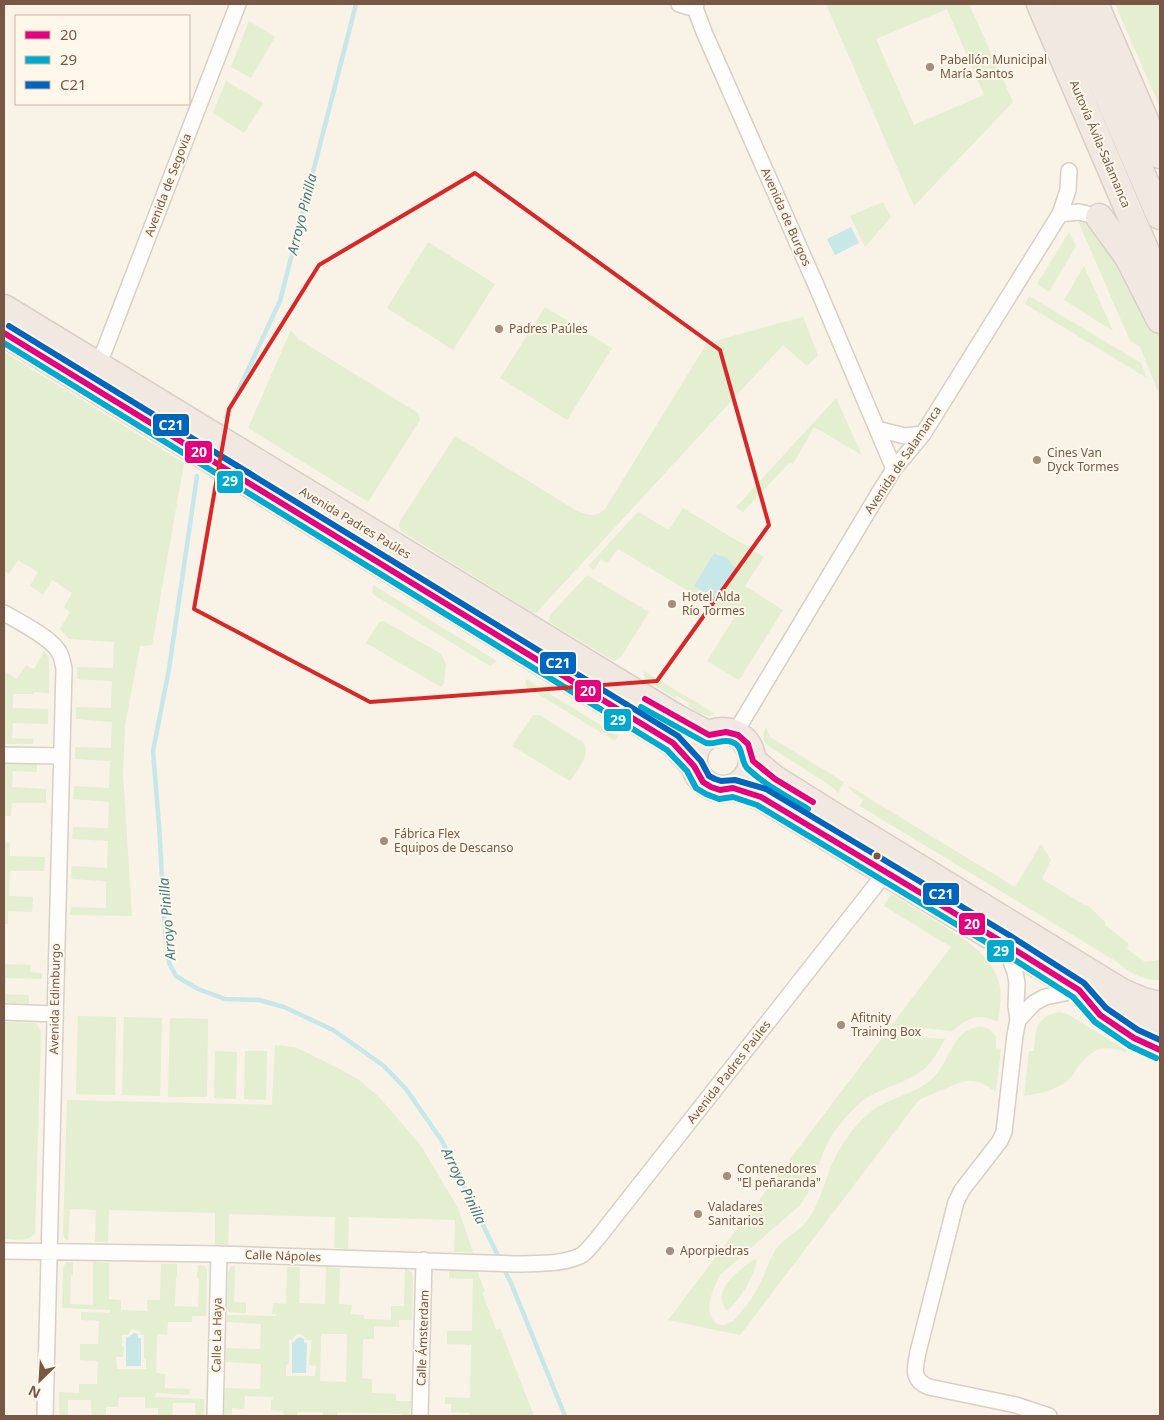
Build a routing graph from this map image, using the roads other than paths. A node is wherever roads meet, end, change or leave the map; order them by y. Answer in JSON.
{"nodes":[{"id":1,"x":238,"y":4,"type":"edge"},
{"id":2,"x":679,"y":4,"type":"edge"},
{"id":3,"x":695,"y":4,"type":"edge"},
{"id":4,"x":1040,"y":4,"type":"edge"},
{"id":5,"x":1068,"y":4,"type":"edge"},
{"id":6,"x":1095,"y":4,"type":"edge"},
{"id":7,"x":1153,"y":128,"type":"edge"},
{"id":8,"x":1160,"y":155,"type":"edge"},
{"id":9,"x":1069,"y":170,"type":"dead end"},
{"id":10,"x":1060,"y":214,"type":"junction"},
{"id":11,"x":1160,"y":216,"type":"edge"},
{"id":12,"x":1099,"y":217,"type":"joint"},
{"id":13,"x":1160,"y":284,"type":"edge"},
{"id":14,"x":4,"y":308,"type":"edge"},
{"id":15,"x":1160,"y":320,"type":"edge"},
{"id":16,"x":4,"y":333,"type":"edge"},
{"id":17,"x":96,"y":364,"type":"junction"},
{"id":18,"x":877,"y":429,"type":"junction"},
{"id":19,"x":923,"y":434,"type":"junction"},
{"id":20,"x":894,"y":469,"type":"junction"},
{"id":21,"x":4,"y":612,"type":"edge"},
{"id":22,"x":735,"y":733,"type":"junction"},
{"id":23,"x":708,"y":735,"type":"junction"},
{"id":24,"x":4,"y":755,"type":"edge"},
{"id":25,"x":62,"y":756,"type":"junction"},
{"id":26,"x":753,"y":761,"type":"junction"},
{"id":27,"x":694,"y":766,"type":"junction"},
{"id":28,"x":734,"y":788,"type":"junction"},
{"id":29,"x":886,"y":872,"type":"junction"},
{"id":30,"x":1004,"y":943,"type":"junction"},
{"id":31,"x":1079,"y":990,"type":"junction"},
{"id":32,"x":1160,"y":1005,"type":"edge"},
{"id":33,"x":4,"y":1012,"type":"edge"},
{"id":34,"x":54,"y":1014,"type":"junction"},
{"id":35,"x":1018,"y":1020,"type":"junction"},
{"id":36,"x":1160,"y":1031,"type":"edge"},
{"id":37,"x":4,"y":1251,"type":"edge"},
{"id":38,"x":50,"y":1252,"type":"junction"},
{"id":39,"x":219,"y":1254,"type":"junction"},
{"id":40,"x":424,"y":1260,"type":"junction"},
{"id":41,"x":563,"y":1261,"type":"joint"},
{"id":42,"x":45,"y":1416,"type":"edge"},
{"id":43,"x":216,"y":1416,"type":"edge"},
{"id":44,"x":420,"y":1416,"type":"edge"},
{"id":45,"x":1049,"y":1416,"type":"edge"}],
"edges":[{"from":1,"to":17,"type":"street","name":"Avenida de Segovia"},
{"from":2,"to":3,"type":"street"},
{"from":3,"to":18,"type":"street","name":"Avenida de Burgos"},
{"from":4,"to":13,"type":"highway","name":"Autovía Ávila-Salamanca"},
{"from":5,"to":11,"type":"highway"},
{"from":6,"to":7,"type":"highway"},
{"from":7,"to":8,"type":"highway"},
{"from":9,"to":10,"type":"street","name":"Avenida de Salamanca"},
{"from":10,"to":12,"type":"street"},
{"from":10,"to":19,"type":"street","name":"Avenida de Salamanca"},
{"from":12,"to":15,"type":"highway"},
{"from":14,"to":17,"type":"highway","name":"Avenida Padres Paúles"},
{"from":16,"to":27,"type":"highway","name":"Avenida Padres Paúles"},
{"from":17,"to":23,"type":"highway","name":"Avenida Padres Paúles"},
{"from":18,"to":19,"type":"street"},
{"from":18,"to":20,"type":"street","name":"Avenida de Burgos"},
{"from":19,"to":20,"type":"street","name":"Avenida de Salamanca"},
{"from":20,"to":22,"type":"street","name":"Avenida de Salamanca"},
{"from":21,"to":25,"type":"street","name":"Avenida Edimburgo"},
{"from":22,"to":23,"type":"highway"},
{"from":22,"to":26,"type":"highway"},
{"from":23,"to":27,"type":"highway"},
{"from":24,"to":25,"type":"street"},
{"from":25,"to":34,"type":"street","name":"Avenida Edimburgo"},
{"from":26,"to":28,"type":"highway"},
{"from":26,"to":32,"type":"highway"},
{"from":27,"to":28,"type":"highway"},
{"from":28,"to":29,"type":"highway"},
{"from":29,"to":30,"type":"highway"},
{"from":29,"to":41,"type":"street","name":"Avenida Padres Paúles"},
{"from":30,"to":31,"type":"highway"},
{"from":30,"to":35,"type":"street"},
{"from":31,"to":35,"type":"street"},
{"from":31,"to":36,"type":"highway"},
{"from":33,"to":34,"type":"street"},
{"from":34,"to":38,"type":"street","name":"Avenida Edimburgo"},
{"from":35,"to":45,"type":"street"},
{"from":37,"to":38,"type":"street","name":"Calle Nápoles"},
{"from":38,"to":39,"type":"street","name":"Calle Nápoles"},
{"from":38,"to":42,"type":"street","name":"Avenida Edimburgo"},
{"from":39,"to":40,"type":"street","name":"Calle Nápoles"},
{"from":39,"to":43,"type":"street","name":"Calle La Haya"},
{"from":40,"to":41,"type":"street","name":"Calle Nápoles"},
{"from":40,"to":44,"type":"street","name":"Calle Ámsterdam"}]}
